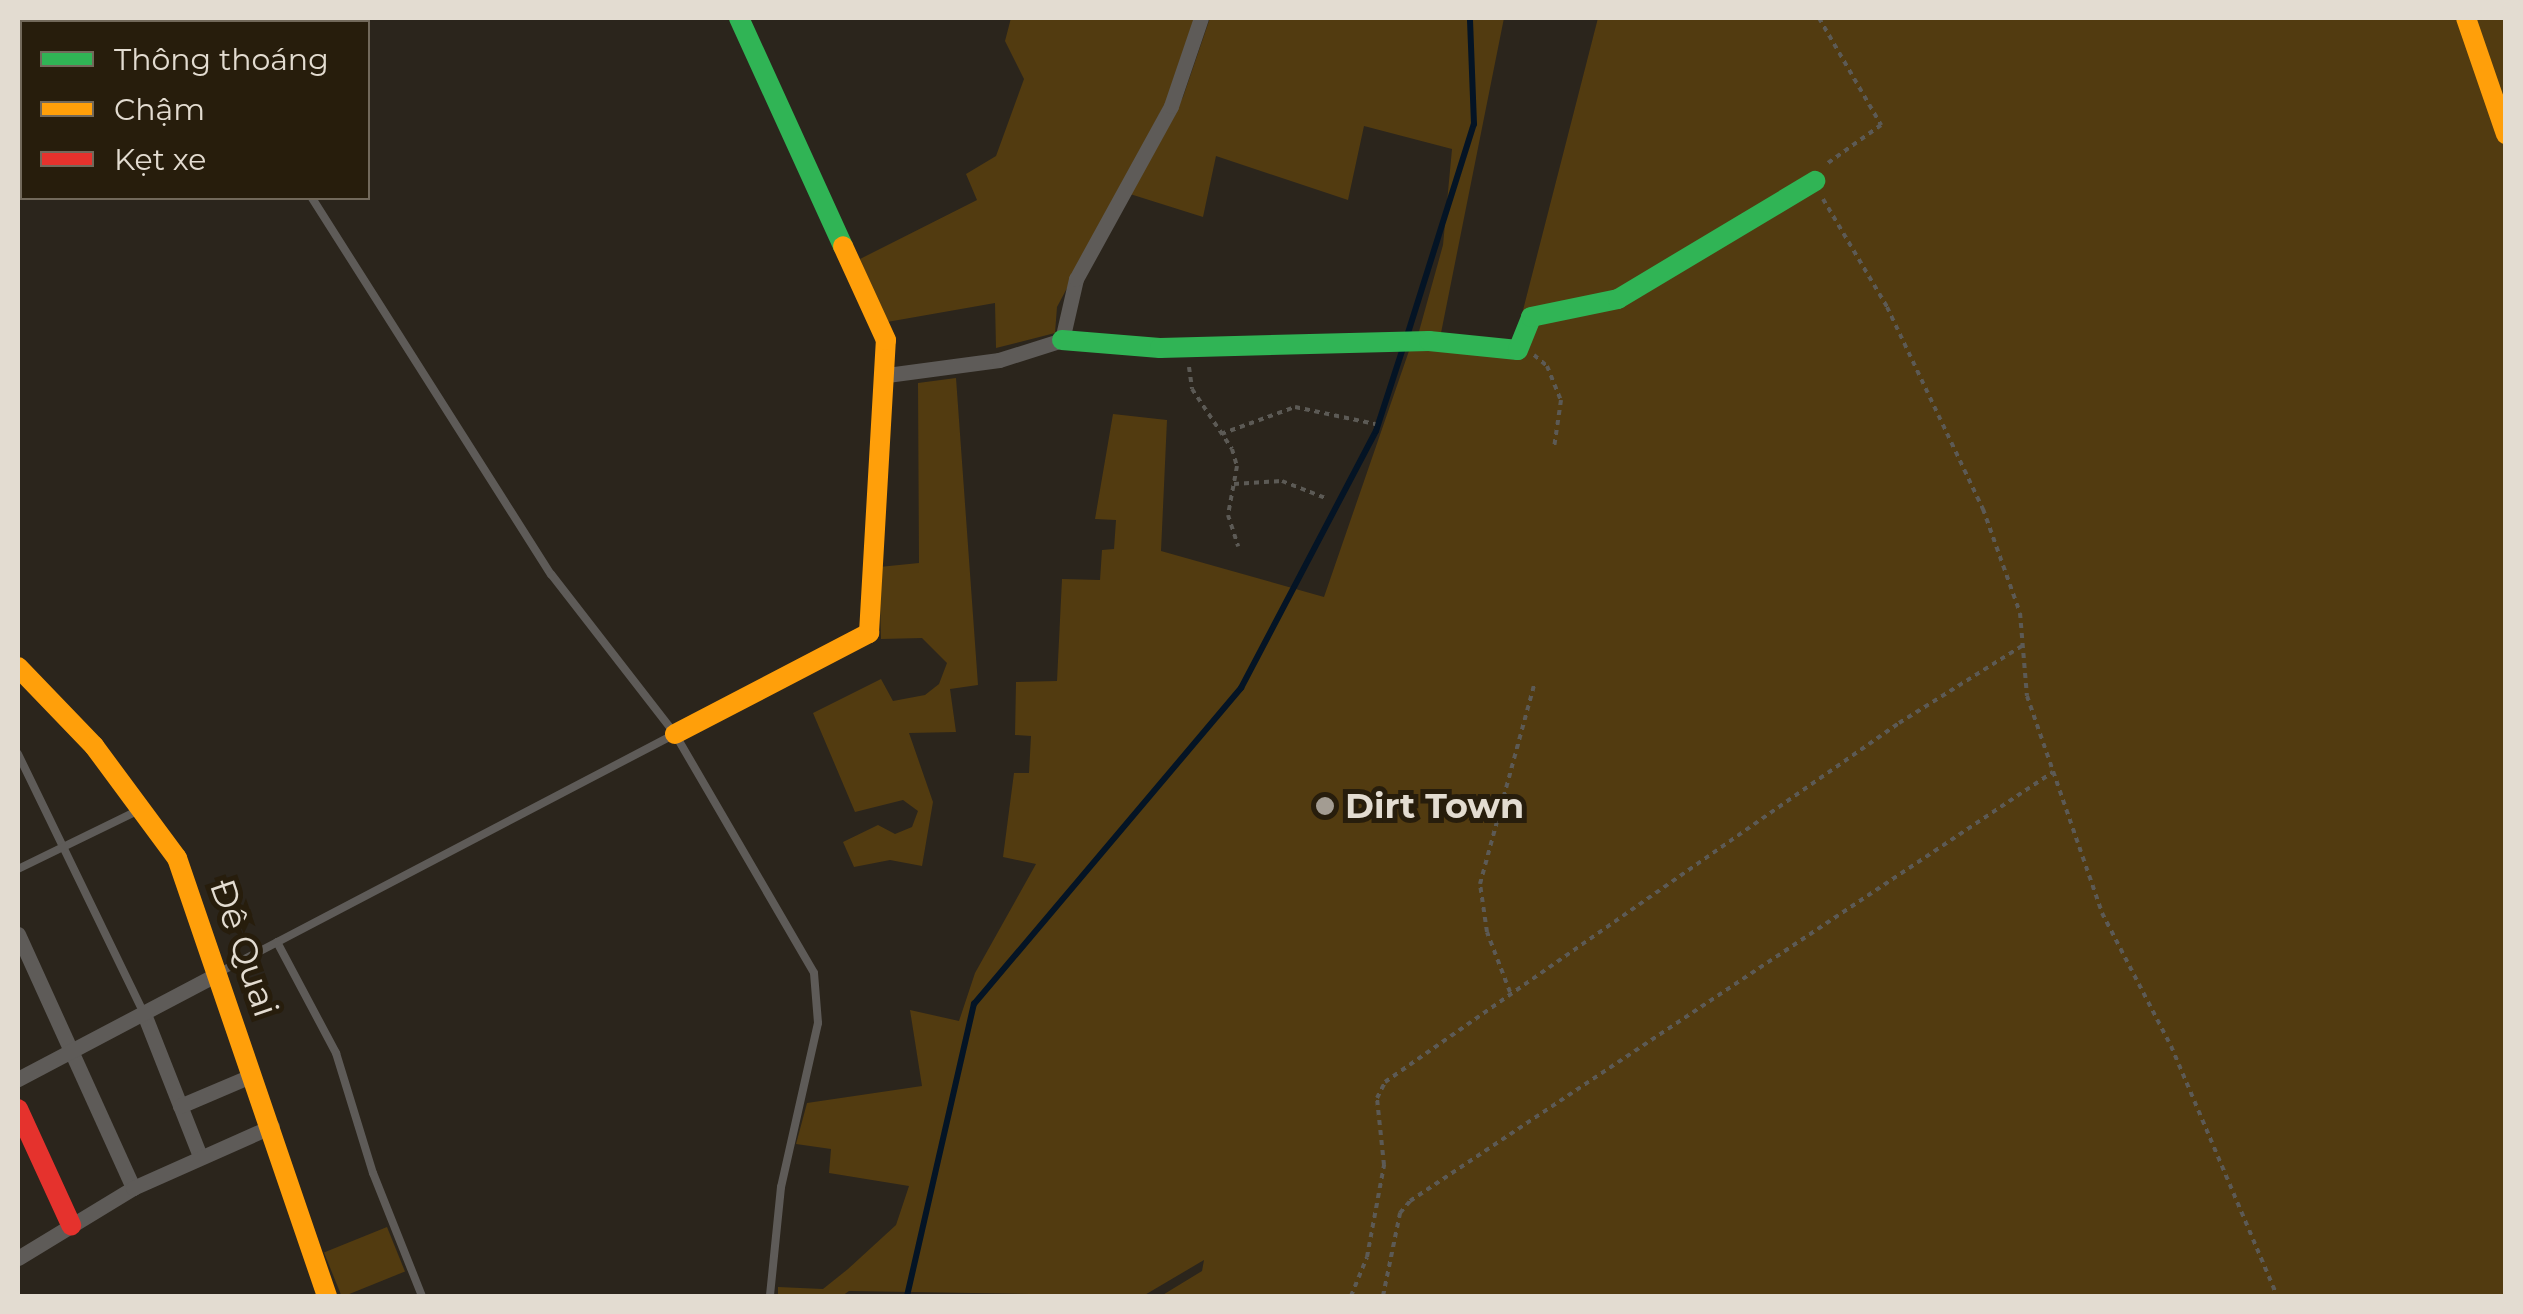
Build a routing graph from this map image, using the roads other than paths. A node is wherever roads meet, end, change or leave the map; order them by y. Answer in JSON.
{"nodes":[{"id":1,"x":740,"y":18,"type":"edge"},
{"id":2,"x":1201,"y":18,"type":"edge"},
{"id":3,"x":2466,"y":18,"type":"edge"},
{"id":4,"x":2506,"y":134,"type":"edge"},
{"id":5,"x":1815,"y":181,"type":"road end"},
{"id":6,"x":313,"y":200,"type":"edge"},
{"id":7,"x":1062,"y":340,"type":"junction"},
{"id":8,"x":888,"y":375,"type":"junction"},
{"id":9,"x":18,"y":667,"type":"edge"},
{"id":10,"x":675,"y":734,"type":"junction"},
{"id":11,"x":18,"y":754,"type":"edge"},
{"id":12,"x":143,"y":808,"type":"junction"},
{"id":13,"x":65,"y":844,"type":"junction"},
{"id":14,"x":18,"y":869,"type":"edge"},
{"id":15,"x":18,"y":934,"type":"edge"},
{"id":16,"x":277,"y":942,"type":"junction"},
{"id":17,"x":217,"y":974,"type":"junction"},
{"id":18,"x":144,"y":1014,"type":"junction"},
{"id":19,"x":68,"y":1054,"type":"junction"},
{"id":20,"x":253,"y":1075,"type":"junction"},
{"id":21,"x":18,"y":1079,"type":"edge"},
{"id":22,"x":180,"y":1106,"type":"junction"},
{"id":23,"x":18,"y":1109,"type":"edge"},
{"id":24,"x":272,"y":1126,"type":"junction"},
{"id":25,"x":200,"y":1156,"type":"junction"},
{"id":26,"x":133,"y":1188,"type":"junction"},
{"id":27,"x":70,"y":1225,"type":"junction"},
{"id":28,"x":18,"y":1258,"type":"edge"},
{"id":29,"x":322,"y":1295,"type":"edge"},
{"id":30,"x":422,"y":1296,"type":"edge"},
{"id":31,"x":770,"y":1296,"type":"edge"}],
"edges":[{"from":1,"to":8,"type":"street"},
{"from":2,"to":7,"type":"street"},
{"from":3,"to":4,"type":"street"},
{"from":5,"to":7,"type":"street"},
{"from":6,"to":10,"type":"lane"},
{"from":7,"to":8,"type":"street"},
{"from":8,"to":10,"type":"street"},
{"from":9,"to":12,"type":"street","name":"Đê Quai"},
{"from":10,"to":16,"type":"lane"},
{"from":10,"to":31,"type":"lane"},
{"from":11,"to":13,"type":"lane"},
{"from":12,"to":13,"type":"lane"},
{"from":12,"to":17,"type":"street","name":"Đê Quai"},
{"from":13,"to":14,"type":"lane"},
{"from":13,"to":18,"type":"lane"},
{"from":15,"to":19,"type":"street"},
{"from":16,"to":17,"type":"lane"},
{"from":16,"to":30,"type":"lane"},
{"from":17,"to":18,"type":"street"},
{"from":17,"to":20,"type":"street","name":"Đê Quai"},
{"from":18,"to":19,"type":"street"},
{"from":18,"to":22,"type":"street"},
{"from":19,"to":21,"type":"street"},
{"from":19,"to":26,"type":"street"},
{"from":20,"to":22,"type":"street"},
{"from":20,"to":24,"type":"street","name":"Đê Quai"},
{"from":22,"to":25,"type":"street"},
{"from":23,"to":27,"type":"street"},
{"from":24,"to":25,"type":"street"},
{"from":24,"to":29,"type":"street","name":"Đê Quai"},
{"from":25,"to":26,"type":"street"},
{"from":26,"to":27,"type":"street"},
{"from":27,"to":28,"type":"street"}]}
